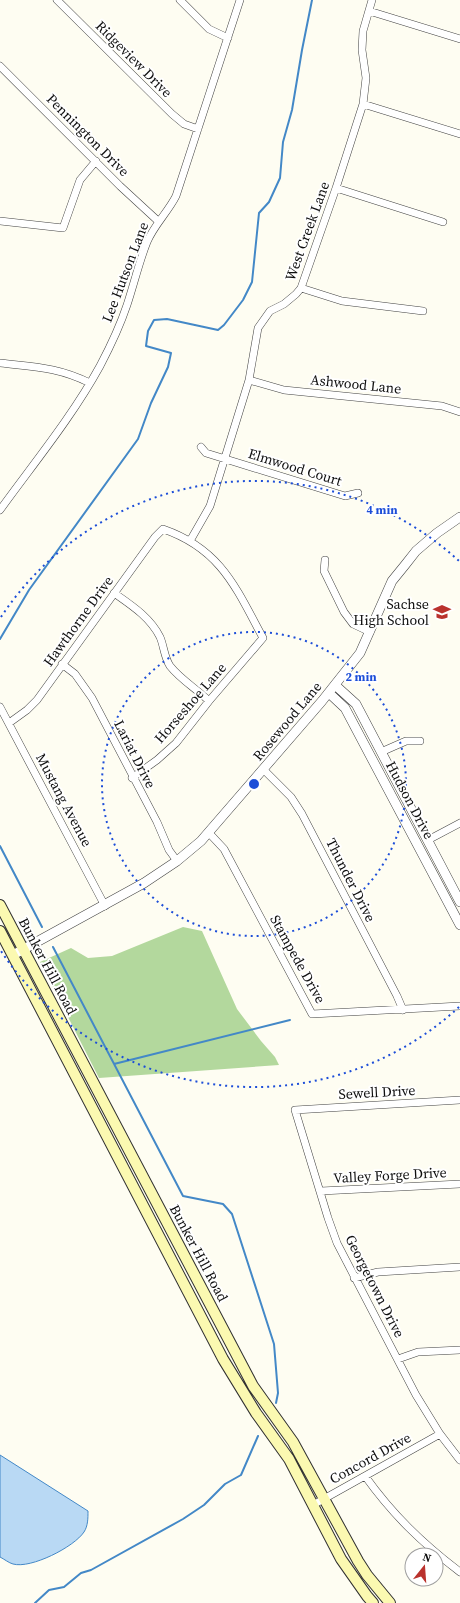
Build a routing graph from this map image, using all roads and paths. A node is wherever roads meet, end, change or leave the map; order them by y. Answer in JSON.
{"nodes":[{"id":1,"x":57,"y":0,"type":"edge"},
{"id":2,"x":180,"y":0,"type":"edge"},
{"id":3,"x":240,"y":0,"type":"edge"},
{"id":4,"x":372,"y":0,"type":"edge"},
{"id":5,"x":369,"y":11,"type":"junction"},
{"id":6,"x":228,"y":38,"type":"junction"},
{"id":7,"x":460,"y":39,"type":"edge"},
{"id":8,"x":0,"y":66,"type":"edge"},
{"id":9,"x":363,"y":104,"type":"junction"},
{"id":10,"x":198,"y":129,"type":"junction"},
{"id":11,"x":460,"y":134,"type":"edge"},
{"id":12,"x":96,"y":162,"type":"junction"},
{"id":13,"x":336,"y":188,"type":"junction"},
{"id":14,"x":0,"y":221,"type":"edge"},
{"id":15,"x":158,"y":221,"type":"junction"},
{"id":16,"x":443,"y":222,"type":"dead end"},
{"id":17,"x":301,"y":288,"type":"junction"},
{"id":18,"x":423,"y":311,"type":"dead end"},
{"id":19,"x":0,"y":363,"type":"edge"},
{"id":20,"x":249,"y":380,"type":"junction"},
{"id":21,"x":90,"y":383,"type":"junction"},
{"id":22,"x":460,"y":412,"type":"edge"},
{"id":23,"x":201,"y":447,"type":"dead end"},
{"id":24,"x":224,"y":459,"type":"junction"},
{"id":25,"x":358,"y":493,"type":"dead end"},
{"id":26,"x":0,"y":510,"type":"edge"},
{"id":27,"x":460,"y":517,"type":"edge"},
{"id":28,"x":190,"y":541,"type":"junction"},
{"id":29,"x":325,"y":560,"type":"dead end"},
{"id":30,"x":114,"y":593,"type":"junction"},
{"id":31,"x":370,"y":632,"type":"junction"},
{"id":32,"x":62,"y":664,"type":"junction"},
{"id":33,"x":335,"y":685,"type":"junction"},
{"id":34,"x":329,"y":693,"type":"junction"},
{"id":35,"x":210,"y":701,"type":"junction"},
{"id":36,"x":0,"y":707,"type":"edge"},
{"id":37,"x":9,"y":723,"type":"junction"},
{"id":38,"x":420,"y":741,"type":"dead end"},
{"id":39,"x":381,"y":752,"type":"junction"},
{"id":40,"x":264,"y":770,"type":"junction"},
{"id":41,"x":132,"y":778,"type":"junction"},
{"id":42,"x":460,"y":823,"type":"edge"},
{"id":43,"x":209,"y":833,"type":"junction"},
{"id":44,"x":428,"y":840,"type":"junction"},
{"id":45,"x":177,"y":861,"type":"junction"},
{"id":46,"x":460,"y":902,"type":"edge"},
{"id":47,"x":0,"y":905,"type":"edge"},
{"id":48,"x":105,"y":906,"type":"junction"},
{"id":49,"x":460,"y":925,"type":"edge"},
{"id":50,"x":0,"y":931,"type":"edge"},
{"id":51,"x":24,"y":950,"type":"junction"},
{"id":52,"x":13,"y":955,"type":"junction"},
{"id":53,"x":460,"y":1006,"type":"edge"},
{"id":54,"x":403,"y":1010,"type":"junction"},
{"id":55,"x":460,"y":1100,"type":"edge"},
{"id":56,"x":295,"y":1110,"type":"joint"},
{"id":57,"x":460,"y":1184,"type":"edge"},
{"id":58,"x":321,"y":1191,"type":"junction"},
{"id":59,"x":460,"y":1267,"type":"edge"},
{"id":60,"x":354,"y":1278,"type":"junction"},
{"id":61,"x":460,"y":1350,"type":"edge"},
{"id":62,"x":398,"y":1359,"type":"junction"},
{"id":63,"x":440,"y":1434,"type":"junction"},
{"id":64,"x":460,"y":1460,"type":"edge"},
{"id":65,"x":365,"y":1476,"type":"junction"},
{"id":66,"x":325,"y":1499,"type":"junction"},
{"id":67,"x":313,"y":1505,"type":"junction"},
{"id":68,"x":460,"y":1572,"type":"edge"},
{"id":69,"x":373,"y":1603,"type":"edge"},
{"id":70,"x":390,"y":1603,"type":"edge"}],
"edges":[{"from":1,"to":10,"type":"street","name":"Ridgeview Drive"},
{"from":2,"to":6,"type":"street"},
{"from":3,"to":6,"type":"street","name":"Lee Hutson Lane"},
{"from":4,"to":5,"type":"street","name":"West Creek Lane"},
{"from":5,"to":7,"type":"street"},
{"from":5,"to":9,"type":"street","name":"West Creek Lane"},
{"from":6,"to":10,"type":"street","name":"Lee Hutson Lane"},
{"from":8,"to":12,"type":"street","name":"Pennington Drive"},
{"from":9,"to":11,"type":"street"},
{"from":9,"to":13,"type":"street","name":"West Creek Lane"},
{"from":10,"to":15,"type":"street","name":"Lee Hutson Lane"},
{"from":12,"to":14,"type":"street"},
{"from":12,"to":15,"type":"street","name":"Pennington Drive"},
{"from":13,"to":16,"type":"street"},
{"from":13,"to":17,"type":"street","name":"West Creek Lane"},
{"from":15,"to":21,"type":"street","name":"Lee Hutson Lane"},
{"from":17,"to":18,"type":"street"},
{"from":17,"to":20,"type":"street","name":"West Creek Lane"},
{"from":19,"to":21,"type":"street"},
{"from":20,"to":22,"type":"street","name":"Ashwood Lane"},
{"from":20,"to":24,"type":"street","name":"West Creek Lane"},
{"from":21,"to":26,"type":"street","name":"Lee Hutson Lane"},
{"from":23,"to":24,"type":"street","name":"Elmwood Court"},
{"from":24,"to":25,"type":"street","name":"Elmwood Court"},
{"from":24,"to":28,"type":"street","name":"West Creek Lane"},
{"from":27,"to":31,"type":"street","name":"Rosewood Lane"},
{"from":28,"to":30,"type":"street","name":"Hawthorne Drive"},
{"from":28,"to":35,"type":"street","name":"Horseshoe Lane"},
{"from":29,"to":31,"type":"street"},
{"from":30,"to":32,"type":"street","name":"Hawthorne Drive"},
{"from":30,"to":35,"type":"street"},
{"from":31,"to":33,"type":"street","name":"Rosewood Lane"},
{"from":32,"to":37,"type":"street","name":"Hawthorne Drive"},
{"from":32,"to":41,"type":"street","name":"Lariat Drive"},
{"from":33,"to":34,"type":"street","name":"Rosewood Lane"},
{"from":33,"to":39,"type":"street","name":"Hudson Drive"},
{"from":34,"to":40,"type":"street","name":"Rosewood Lane"},
{"from":34,"to":49,"type":"street","name":"Hudson Drive"},
{"from":35,"to":41,"type":"street","name":"Horseshoe Lane"},
{"from":36,"to":37,"type":"street","name":"Mustang Avenue"},
{"from":37,"to":48,"type":"street","name":"Mustang Avenue"},
{"from":38,"to":39,"type":"street"},
{"from":39,"to":44,"type":"street","name":"Hudson Drive"},
{"from":40,"to":43,"type":"street","name":"Rosewood Lane"},
{"from":40,"to":54,"type":"street","name":"Thunder Drive"},
{"from":41,"to":45,"type":"street","name":"Lariat Drive"},
{"from":42,"to":44,"type":"street"},
{"from":43,"to":45,"type":"street","name":"Rosewood Lane"},
{"from":43,"to":54,"type":"street","name":"Stampede Drive"},
{"from":44,"to":46,"type":"street","name":"Hudson Drive"},
{"from":45,"to":48,"type":"street","name":"Rosewood Lane"},
{"from":47,"to":51,"type":"main road","name":"Bunker Hill Road"},
{"from":48,"to":51,"type":"street","name":"Rosewood Lane"},
{"from":50,"to":52,"type":"main road","name":"Bunker Hill Road"},
{"from":51,"to":52,"type":"street","name":"Rosewood Lane"},
{"from":51,"to":66,"type":"main road","name":"Bunker Hill Road"},
{"from":52,"to":67,"type":"main road","name":"Bunker Hill Road"},
{"from":53,"to":54,"type":"street","name":"Stampede Drive"},
{"from":55,"to":56,"type":"street","name":"Sewell Drive"},
{"from":56,"to":58,"type":"street","name":"Georgetown Drive"},
{"from":57,"to":58,"type":"street","name":"Valley Forge Drive"},
{"from":58,"to":60,"type":"street","name":"Georgetown Drive"},
{"from":59,"to":60,"type":"street"},
{"from":60,"to":62,"type":"street","name":"Georgetown Drive"},
{"from":61,"to":62,"type":"street"},
{"from":62,"to":63,"type":"street","name":"Georgetown Drive"},
{"from":63,"to":64,"type":"street","name":"Georgetown Drive"},
{"from":63,"to":65,"type":"street","name":"Concord Drive"},
{"from":65,"to":66,"type":"street","name":"Concord Drive"},
{"from":65,"to":68,"type":"street"},
{"from":66,"to":67,"type":"street","name":"Concord Drive"},
{"from":66,"to":70,"type":"main road","name":"Bunker Hill Road"},
{"from":67,"to":69,"type":"main road","name":"Bunker Hill Road"}]}
